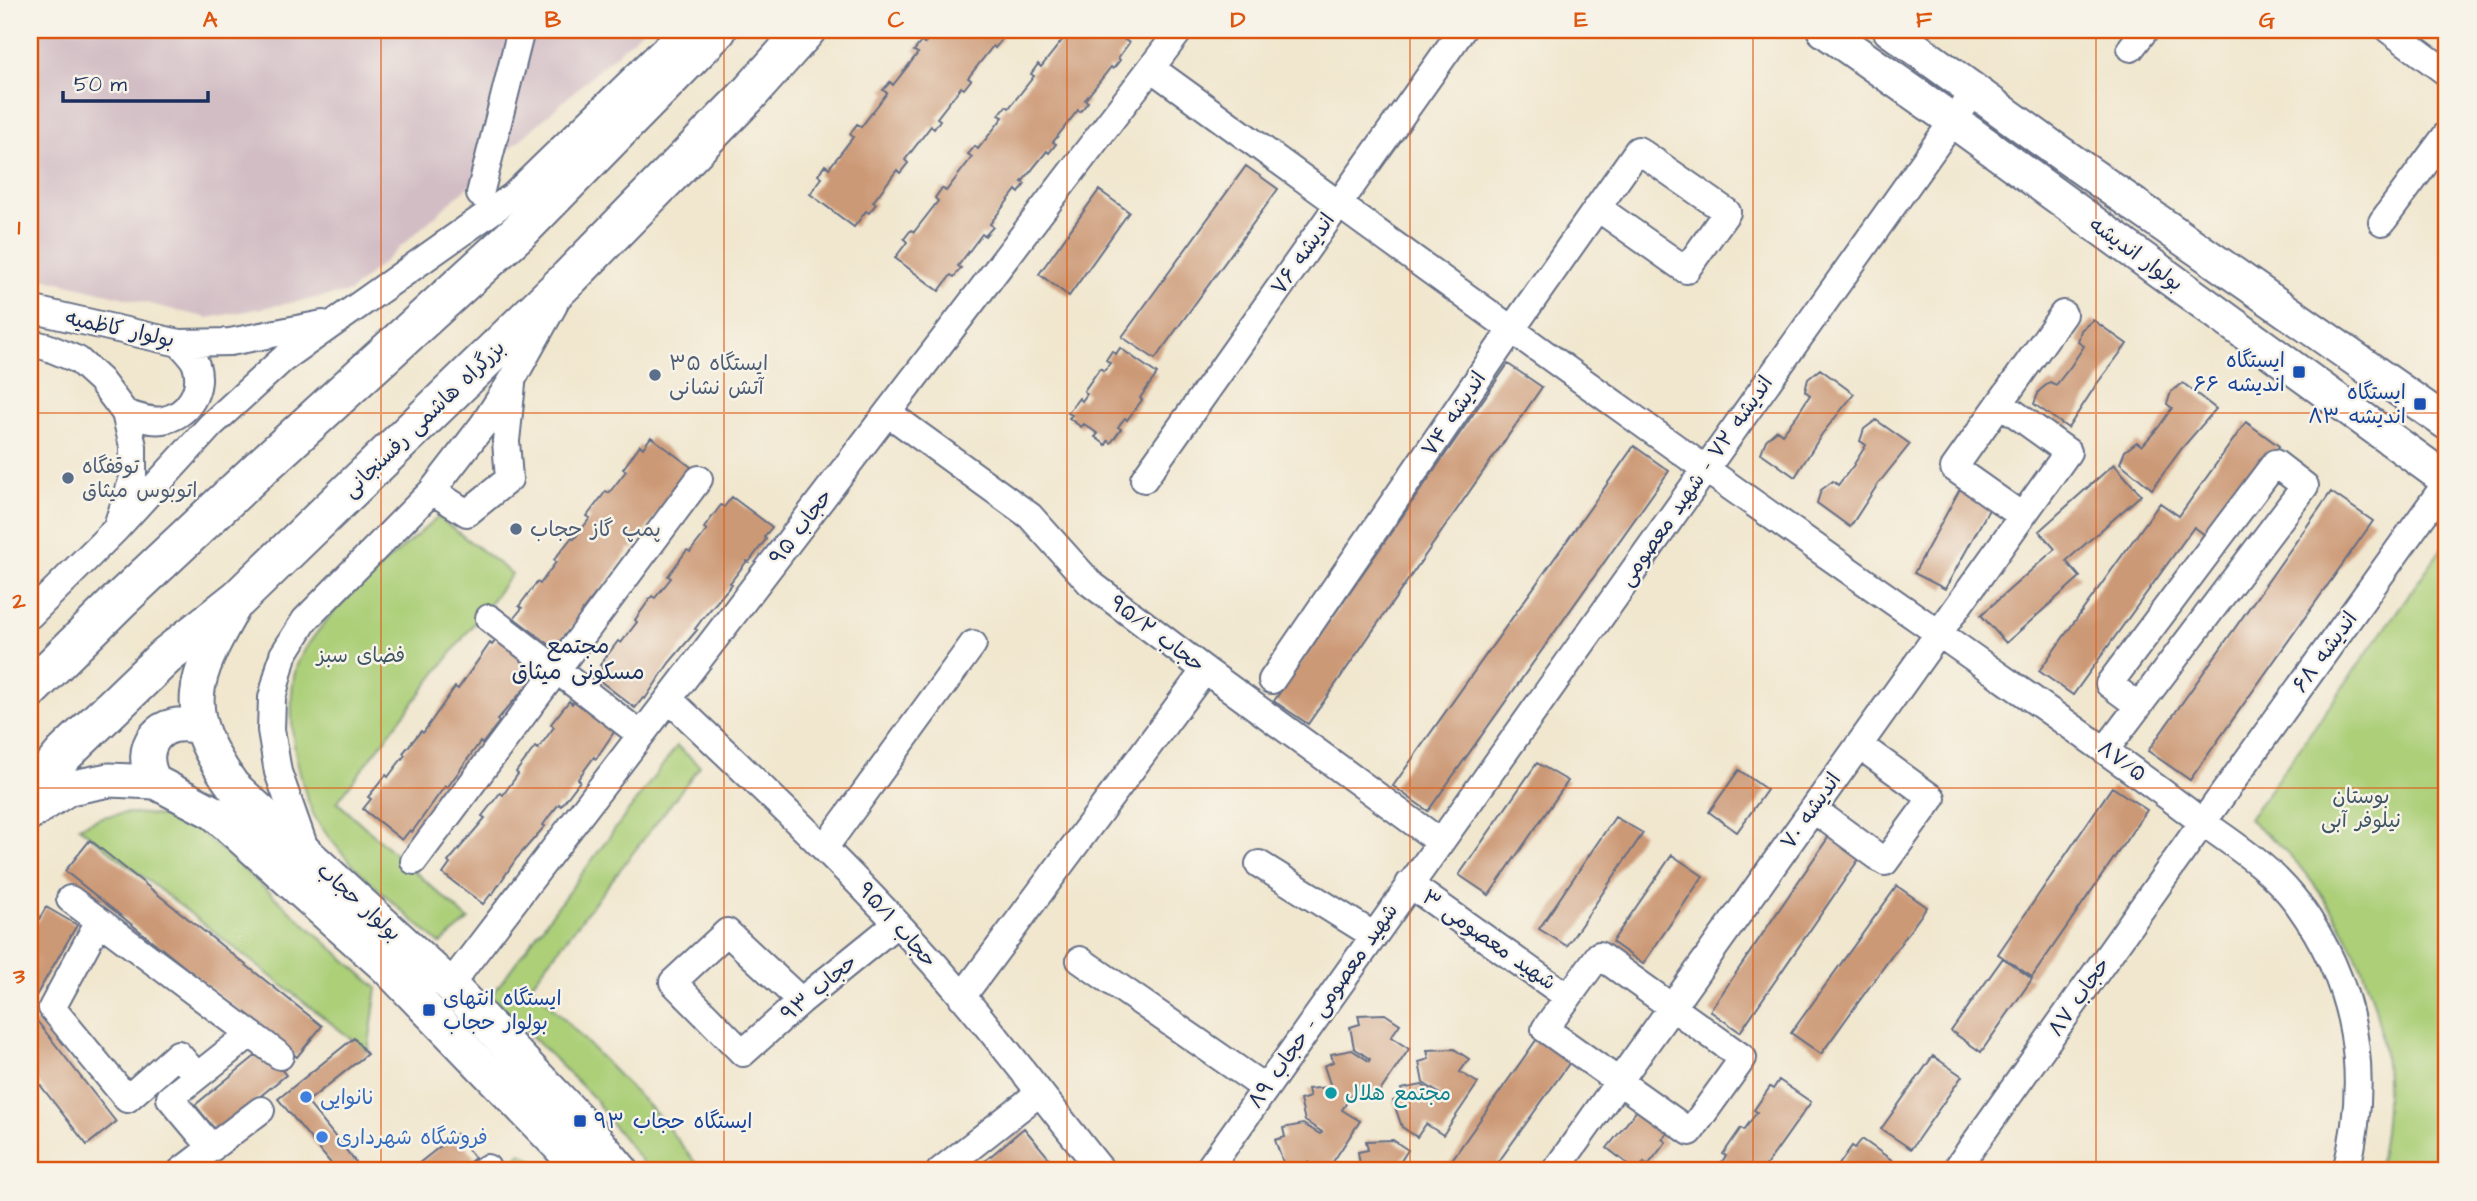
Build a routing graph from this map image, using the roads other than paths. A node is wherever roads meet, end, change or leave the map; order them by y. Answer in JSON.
{"nodes":[{"id":1,"x":521,"y":30,"type":"edge"},
{"id":2,"x":684,"y":30,"type":"edge"},
{"id":3,"x":717,"y":30,"type":"edge"},
{"id":4,"x":806,"y":30,"type":"edge"},
{"id":5,"x":1180,"y":30,"type":"edge"},
{"id":6,"x":1462,"y":30,"type":"edge"},
{"id":7,"x":1824,"y":30,"type":"edge"},
{"id":8,"x":1890,"y":30,"type":"edge"},
{"id":9,"x":2389,"y":30,"type":"edge"},
{"id":10,"x":1152,"y":68,"type":"junction"},
{"id":11,"x":2447,"y":73,"type":"edge"},
{"id":12,"x":1975,"y":90,"type":"junction"},
{"id":13,"x":1952,"y":120,"type":"junction"},
{"id":14,"x":2447,"y":134,"type":"edge"},
{"id":15,"x":480,"y":194,"type":"dead end"},
{"id":16,"x":1339,"y":204,"type":"junction"},
{"id":17,"x":1598,"y":208,"type":"junction"},
{"id":18,"x":2382,"y":222,"type":"dead end"},
{"id":19,"x":569,"y":278,"type":"junction"},
{"id":20,"x":30,"y":309,"type":"edge"},
{"id":21,"x":2063,"y":314,"type":"dead end"},
{"id":22,"x":335,"y":322,"type":"junction"},
{"id":23,"x":1512,"y":329,"type":"junction"},
{"id":24,"x":30,"y":343,"type":"edge"},
{"id":25,"x":179,"y":343,"type":"junction"},
{"id":26,"x":512,"y":380,"type":"junction"},
{"id":27,"x":2000,"y":403,"type":"junction"},
{"id":28,"x":125,"y":413,"type":"junction"},
{"id":29,"x":888,"y":413,"type":"junction"},
{"id":30,"x":2447,"y":423,"type":"edge"},
{"id":31,"x":1704,"y":469,"type":"junction"},
{"id":32,"x":699,"y":478,"type":"dead end"},
{"id":33,"x":1144,"y":479,"type":"dead end"},
{"id":34,"x":2447,"y":481,"type":"edge"},
{"id":35,"x":432,"y":491,"type":"junction"},
{"id":36,"x":2022,"y":516,"type":"junction"},
{"id":37,"x":116,"y":529,"type":"junction"},
{"id":38,"x":238,"y":599,"type":"junction"},
{"id":39,"x":30,"y":615,"type":"edge"},
{"id":40,"x":489,"y":618,"type":"dead end"},
{"id":41,"x":1938,"y":633,"type":"junction"},
{"id":42,"x":972,"y":644,"type":"dead end"},
{"id":43,"x":557,"y":670,"type":"junction"},
{"id":44,"x":1205,"y":670,"type":"junction"},
{"id":45,"x":1272,"y":680,"type":"dead end"},
{"id":46,"x":30,"y":689,"type":"edge"},
{"id":47,"x":669,"y":699,"type":"junction"},
{"id":48,"x":2139,"y":706,"type":"junction"},
{"id":49,"x":200,"y":729,"type":"junction"},
{"id":50,"x":641,"y":735,"type":"junction"},
{"id":51,"x":1858,"y":745,"type":"junction"},
{"id":52,"x":2106,"y":749,"type":"junction"},
{"id":53,"x":155,"y":782,"type":"junction"},
{"id":54,"x":30,"y":795,"type":"edge"},
{"id":55,"x":1813,"y":809,"type":"junction"},
{"id":56,"x":30,"y":813,"type":"edge"},
{"id":57,"x":2203,"y":822,"type":"junction"},
{"id":58,"x":1439,"y":841,"type":"junction"},
{"id":59,"x":825,"y":847,"type":"junction"},
{"id":60,"x":308,"y":856,"type":"junction"},
{"id":61,"x":415,"y":861,"type":"dead end"},
{"id":62,"x":1259,"y":864,"type":"dead end"},
{"id":63,"x":1409,"y":884,"type":"junction"},
{"id":64,"x":70,"y":899,"type":"dead end"},
{"id":65,"x":99,"y":921,"type":"junction"},
{"id":66,"x":896,"y":924,"type":"junction"},
{"id":67,"x":1373,"y":935,"type":"junction"},
{"id":68,"x":1080,"y":960,"type":"dead end"},
{"id":69,"x":450,"y":985,"type":"junction"},
{"id":70,"x":962,"y":997,"type":"junction"},
{"id":71,"x":1568,"y":997,"type":"junction"},
{"id":72,"x":801,"y":1001,"type":"junction"},
{"id":73,"x":1672,"y":1007,"type":"junction"},
{"id":74,"x":250,"y":1034,"type":"junction"},
{"id":75,"x":280,"y":1056,"type":"dead end"},
{"id":76,"x":197,"y":1076,"type":"junction"},
{"id":77,"x":1619,"y":1082,"type":"junction"},
{"id":78,"x":1265,"y":1088,"type":"junction"},
{"id":79,"x":1039,"y":1093,"type":"junction"},
{"id":80,"x":261,"y":1110,"type":"dead end"},
{"id":81,"x":212,"y":1148,"type":"junction"},
{"id":82,"x":181,"y":1171,"type":"edge"},
{"id":83,"x":580,"y":1171,"type":"edge"},
{"id":84,"x":622,"y":1171,"type":"edge"},
{"id":85,"x":940,"y":1171,"type":"edge"},
{"id":86,"x":1102,"y":1171,"type":"edge"},
{"id":87,"x":1207,"y":1171,"type":"edge"},
{"id":88,"x":1555,"y":1171,"type":"edge"},
{"id":89,"x":1955,"y":1171,"type":"edge"},
{"id":90,"x":2346,"y":1171,"type":"edge"}],
"edges":[{"from":1,"to":15,"type":"street"},
{"from":2,"to":22,"type":"street"},
{"from":3,"to":46,"type":"highway"},
{"from":4,"to":19,"type":"highway","name":"بزرگراه هاشمی رفسنجانی"},
{"from":5,"to":10,"type":"street","name":"حجاب ۹۵"},
{"from":6,"to":16,"type":"street","name":"اندیشه ۷۶"},
{"from":7,"to":13,"type":"main road","name":"بولوار اندیشه"},
{"from":8,"to":12,"type":"main road","name":"بولوار اندیشه"},
{"from":9,"to":11,"type":"street"},
{"from":10,"to":16,"type":"street","name":"۸۷/۵"},
{"from":10,"to":29,"type":"street","name":"حجاب ۹۵"},
{"from":12,"to":13,"type":"street","name":"اندیشه ۷۲ - شهید معصومی"},
{"from":12,"to":30,"type":"main road","name":"بولوار اندیشه"},
{"from":13,"to":31,"type":"street","name":"اندیشه ۷۲ - شهید معصومی"},
{"from":13,"to":34,"type":"main road","name":"بولوار اندیشه"},
{"from":14,"to":18,"type":"street"},
{"from":16,"to":23,"type":"street","name":"۸۷/۵"},
{"from":16,"to":33,"type":"street","name":"اندیشه ۷۶"},
{"from":17,"to":17,"type":"street","name":"اندیشه ۷۴"},
{"from":17,"to":23,"type":"street","name":"اندیشه ۷۴"},
{"from":19,"to":26,"type":"street"},
{"from":19,"to":38,"type":"highway","name":"بزرگراه هاشمی رفسنجانی"},
{"from":20,"to":25,"type":"street","name":"بولوار کاظمیه"},
{"from":21,"to":27,"type":"street"},
{"from":22,"to":25,"type":"street","name":"بولوار کاظمیه"},
{"from":22,"to":37,"type":"street"},
{"from":23,"to":31,"type":"street","name":"۸۷/۵"},
{"from":23,"to":45,"type":"street","name":"اندیشه ۷۴"},
{"from":24,"to":28,"type":"street","name":"بولوار کاظمیه"},
{"from":25,"to":28,"type":"street"},
{"from":26,"to":35,"type":"street"},
{"from":26,"to":35,"type":"street"},
{"from":27,"to":36,"type":"street","name":"اندیشه ۷۰"},
{"from":27,"to":36,"type":"street"},
{"from":28,"to":37,"type":"street","name":"بولوار کاظمیه"},
{"from":29,"to":44,"type":"street","name":"حجاب ۹۵/۲"},
{"from":29,"to":47,"type":"street","name":"حجاب ۹۵"},
{"from":31,"to":41,"type":"street","name":"۸۷/۵"},
{"from":31,"to":58,"type":"street","name":"اندیشه ۷۲ - شهید معصومی"},
{"from":32,"to":43,"type":"street"},
{"from":34,"to":57,"type":"street","name":"اندیشه ۶۸"},
{"from":35,"to":60,"type":"street"},
{"from":36,"to":41,"type":"street","name":"اندیشه ۷۰"},
{"from":37,"to":39,"type":"street"},
{"from":38,"to":49,"type":"main road","name":"بولوار حجاب"},
{"from":38,"to":54,"type":"highway","name":"بزرگراه هاشمی رفسنجانی"},
{"from":40,"to":43,"type":"street"},
{"from":41,"to":51,"type":"street","name":"اندیشه ۷۰"},
{"from":41,"to":52,"type":"street","name":"۸۷/۵"},
{"from":42,"to":59,"type":"street"},
{"from":43,"to":50,"type":"street"},
{"from":43,"to":61,"type":"street"},
{"from":44,"to":58,"type":"street","name":"حجاب ۹۵/۲"},
{"from":44,"to":70,"type":"street"},
{"from":47,"to":50,"type":"street","name":"حجاب ۹۵"},
{"from":47,"to":59,"type":"street","name":"حجاب ۹۵/۱"},
{"from":48,"to":48,"type":"street"},
{"from":48,"to":52,"type":"street"},
{"from":49,"to":53,"type":"main road"},
{"from":49,"to":60,"type":"main road","name":"بولوار حجاب"},
{"from":50,"to":69,"type":"street","name":"حجاب ۹۵"},
{"from":51,"to":55,"type":"street","name":"اندیشه ۷۰"},
{"from":51,"to":55,"type":"street"},
{"from":52,"to":57,"type":"street","name":"۸۷/۵"},
{"from":53,"to":56,"type":"main road","name":"بولوار حجاب"},
{"from":53,"to":83,"type":"main road","name":"بولوار حجاب"},
{"from":55,"to":73,"type":"street","name":"اندیشه ۷۰"},
{"from":57,"to":89,"type":"street","name":"حجاب ۸۷"},
{"from":57,"to":90,"type":"street","name":"۸۷/۵"},
{"from":58,"to":63,"type":"street","name":"شهید معصومی - حجاب ۸۹"},
{"from":59,"to":66,"type":"street","name":"حجاب ۹۵/۱"},
{"from":60,"to":69,"type":"main road","name":"بولوار حجاب"},
{"from":62,"to":67,"type":"street"},
{"from":63,"to":67,"type":"street","name":"شهید معصومی - حجاب ۸۹"},
{"from":63,"to":71,"type":"street","name":"شهید معصومی ۳"},
{"from":64,"to":65,"type":"street"},
{"from":65,"to":74,"type":"street"},
{"from":65,"to":76,"type":"street"},
{"from":66,"to":70,"type":"street","name":"حجاب ۹۵/۱"},
{"from":66,"to":72,"type":"street","name":"حجاب ۹۳"},
{"from":67,"to":78,"type":"street","name":"شهید معصومی - حجاب ۸۹"},
{"from":68,"to":78,"type":"street"},
{"from":69,"to":84,"type":"main road","name":"بولوار حجاب"},
{"from":70,"to":79,"type":"street","name":"حجاب ۹۵/۱"},
{"from":71,"to":73,"type":"street"},
{"from":71,"to":77,"type":"street"},
{"from":72,"to":72,"type":"street","name":"حجاب ۹۳"},
{"from":73,"to":77,"type":"street","name":"اندیشه ۷۰"},
{"from":73,"to":77,"type":"street"},
{"from":74,"to":75,"type":"street"},
{"from":74,"to":76,"type":"street"},
{"from":76,"to":81,"type":"street"},
{"from":77,"to":88,"type":"street","name":"اندیشه ۷۰"},
{"from":78,"to":87,"type":"street","name":"شهید معصومی - حجاب ۸۹"},
{"from":79,"to":85,"type":"street"},
{"from":79,"to":86,"type":"street","name":"حجاب ۹۵/۱"},
{"from":80,"to":81,"type":"street"},
{"from":81,"to":82,"type":"street"}]}
